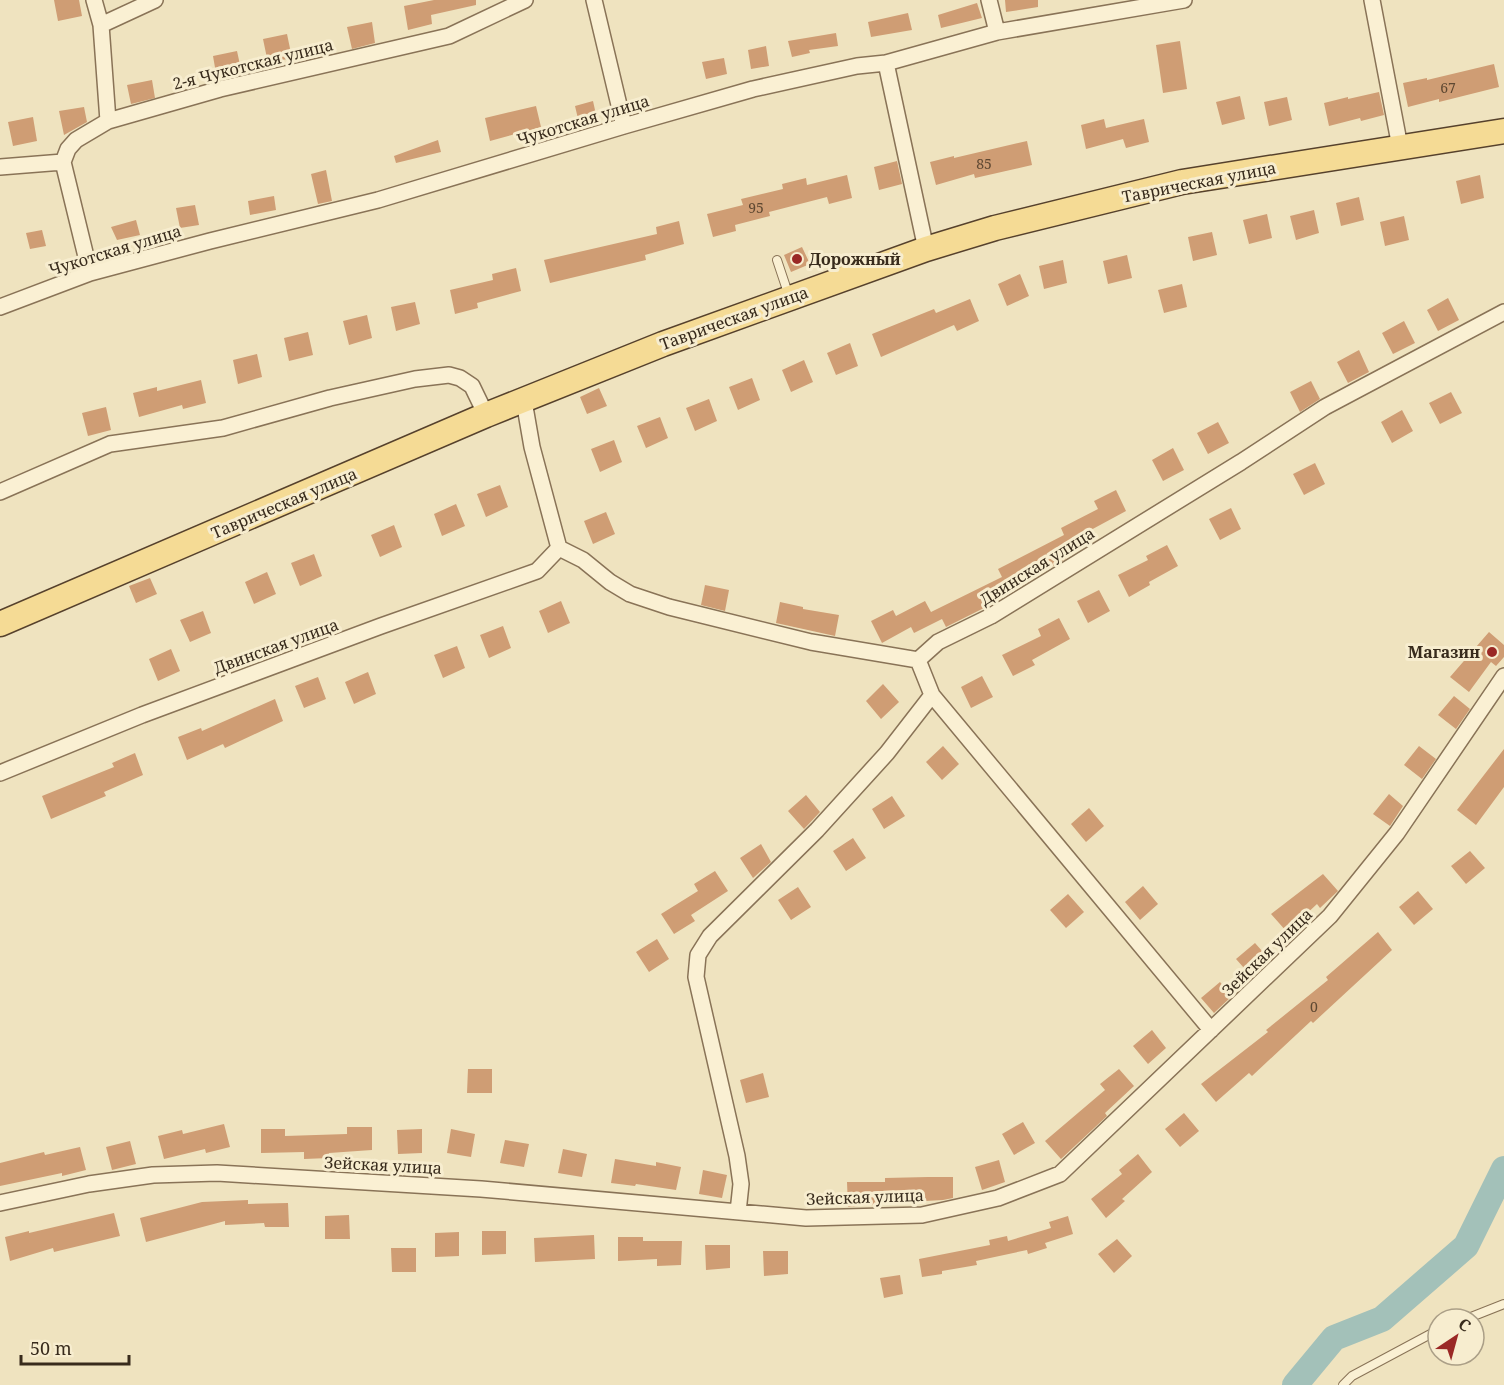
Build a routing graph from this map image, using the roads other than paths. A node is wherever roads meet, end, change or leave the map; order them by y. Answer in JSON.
{"nodes":[{"id":1,"x":94,"y":0,"type":"edge"},
{"id":2,"x":155,"y":0,"type":"edge"},
{"id":3,"x":525,"y":0,"type":"edge"},
{"id":4,"x":594,"y":0,"type":"edge"},
{"id":5,"x":988,"y":0,"type":"edge"},
{"id":6,"x":1184,"y":0,"type":"edge"},
{"id":7,"x":1372,"y":0,"type":"edge"},
{"id":8,"x":100,"y":25,"type":"junction"},
{"id":9,"x":997,"y":32,"type":"junction"},
{"id":10,"x":886,"y":63,"type":"junction"},
{"id":11,"x":108,"y":121,"type":"junction"},
{"id":12,"x":624,"y":126,"type":"junction"},
{"id":13,"x":1504,"y":131,"type":"edge"},
{"id":14,"x":1400,"y":147,"type":"junction"},
{"id":15,"x":63,"y":162,"type":"junction"},
{"id":16,"x":0,"y":167,"type":"edge"},
{"id":17,"x":926,"y":249,"type":"junction"},
{"id":18,"x":777,"y":260,"type":"dead end"},
{"id":19,"x":90,"y":273,"type":"junction"},
{"id":20,"x":789,"y":298,"type":"junction"},
{"id":21,"x":0,"y":307,"type":"edge"},
{"id":22,"x":1502,"y":319,"type":"edge"},
{"id":23,"x":524,"y":401,"type":"junction"},
{"id":24,"x":486,"y":415,"type":"junction"},
{"id":25,"x":0,"y":492,"type":"edge"},
{"id":26,"x":559,"y":548,"type":"junction"},
{"id":27,"x":0,"y":624,"type":"edge"},
{"id":28,"x":918,"y":660,"type":"junction"},
{"id":29,"x":1504,"y":676,"type":"edge"},
{"id":30,"x":932,"y":695,"type":"junction"},
{"id":31,"x":0,"y":773,"type":"edge"},
{"id":32,"x":1211,"y":1030,"type":"junction"},
{"id":33,"x":0,"y":1203,"type":"edge"},
{"id":34,"x":738,"y":1212,"type":"junction"},
{"id":35,"x":1504,"y":1304,"type":"edge"},
{"id":36,"x":1486,"y":1311,"type":"edge"},
{"id":37,"x":1426,"y":1336,"type":"edge"},
{"id":38,"x":1343,"y":1385,"type":"edge"}],
"edges":[{"from":1,"to":8,"type":"street"},
{"from":2,"to":8,"type":"street"},
{"from":3,"to":11,"type":"street","name":"2-я Чукотская улица"},
{"from":4,"to":12,"type":"street"},
{"from":5,"to":9,"type":"street"},
{"from":6,"to":9,"type":"street","name":"Чукотская улица"},
{"from":7,"to":14,"type":"street"},
{"from":8,"to":11,"type":"street"},
{"from":9,"to":10,"type":"street","name":"Чукотская улица"},
{"from":10,"to":12,"type":"street","name":"Чукотская улица"},
{"from":10,"to":17,"type":"street"},
{"from":11,"to":15,"type":"street","name":"2-я Чукотская улица"},
{"from":12,"to":19,"type":"street","name":"Чукотская улица"},
{"from":13,"to":14,"type":"main road","name":"Таврическая улица"},
{"from":14,"to":17,"type":"main road","name":"Таврическая улица"},
{"from":15,"to":16,"type":"street"},
{"from":15,"to":19,"type":"street"},
{"from":17,"to":20,"type":"main road","name":"Таврическая улица"},
{"from":18,"to":20,"type":"lane"},
{"from":19,"to":21,"type":"street","name":"Чукотская улица"},
{"from":20,"to":23,"type":"main road","name":"Таврическая улица"},
{"from":22,"to":28,"type":"street","name":"Двинская улица"},
{"from":23,"to":24,"type":"main road","name":"Таврическая улица"},
{"from":23,"to":26,"type":"street"},
{"from":24,"to":25,"type":"street"},
{"from":24,"to":27,"type":"main road","name":"Таврическая улица"},
{"from":26,"to":28,"type":"street"},
{"from":26,"to":31,"type":"street","name":"Двинская улица"},
{"from":28,"to":30,"type":"street"},
{"from":29,"to":32,"type":"street","name":"Зейская улица"},
{"from":30,"to":32,"type":"street"},
{"from":30,"to":34,"type":"street"},
{"from":32,"to":34,"type":"street","name":"Зейская улица"},
{"from":33,"to":34,"type":"street","name":"Зейская улица"},
{"from":35,"to":36,"type":"lane"},
{"from":37,"to":38,"type":"lane"}]}
